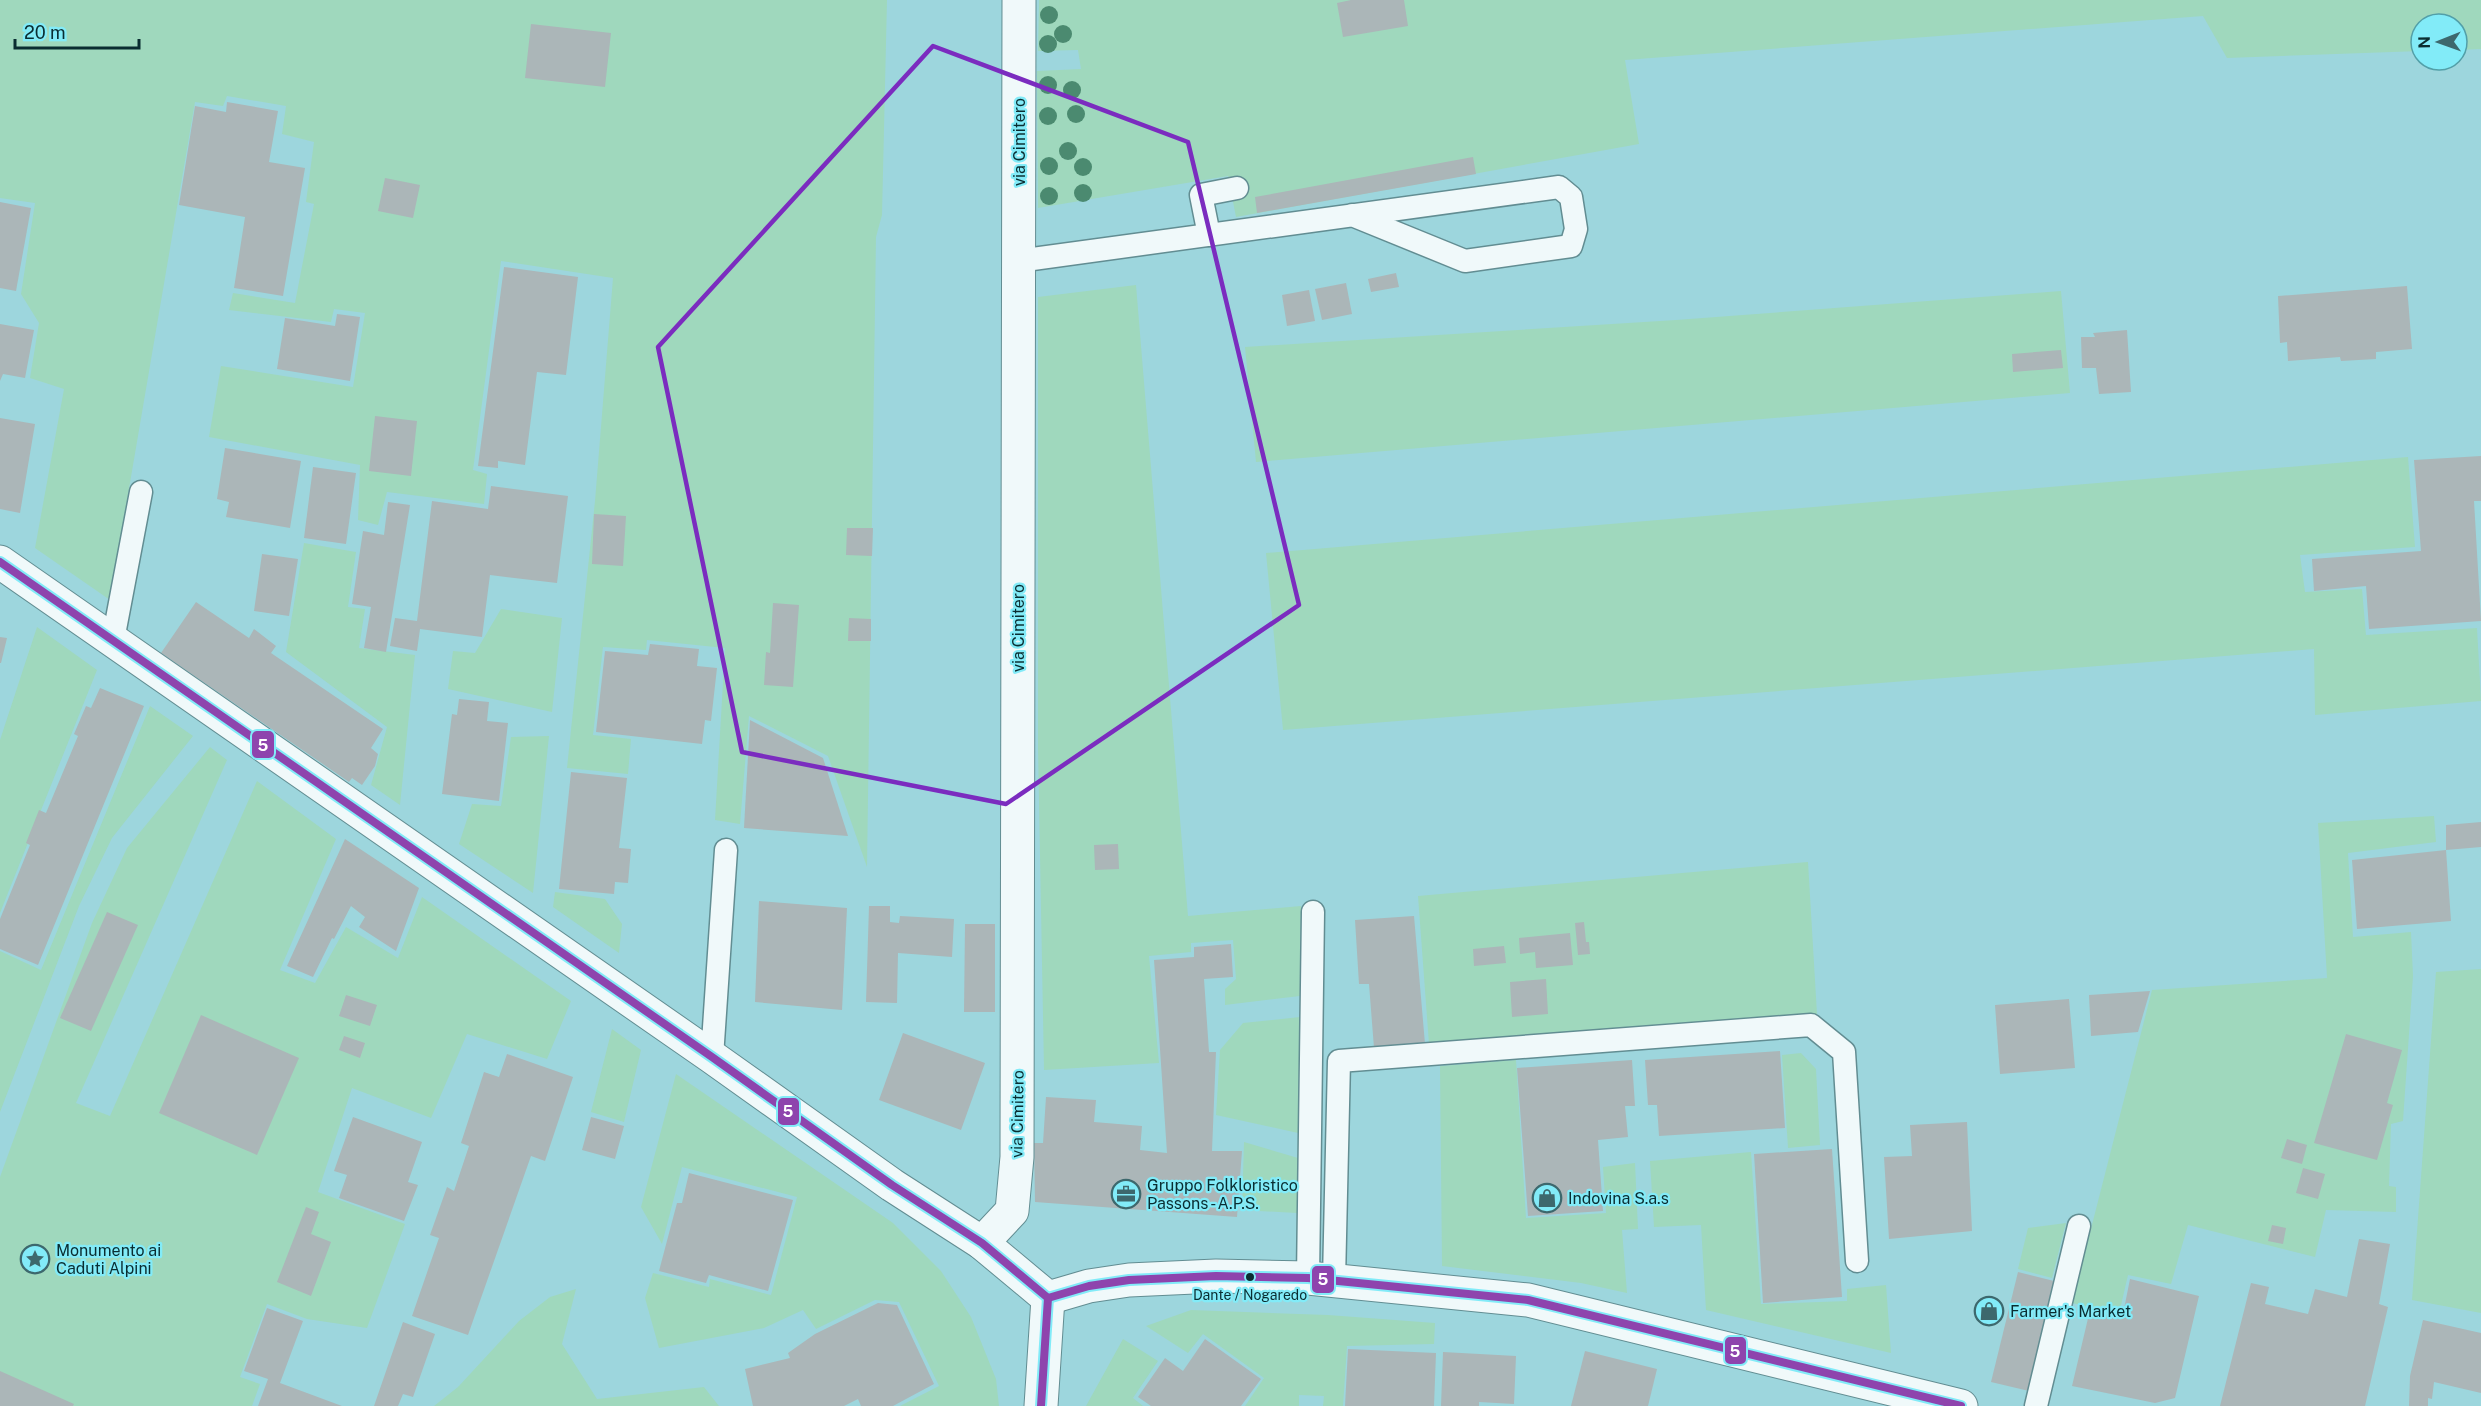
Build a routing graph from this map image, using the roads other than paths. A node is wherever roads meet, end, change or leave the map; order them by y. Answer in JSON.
{"nodes":[{"id":1,"x":1019,"y":0,"type":"edge"},
{"id":2,"x":1237,"y":188,"type":"dead end"},
{"id":3,"x":1352,"y":215,"type":"junction"},
{"id":4,"x":1209,"y":235,"type":"junction"},
{"id":5,"x":1018,"y":261,"type":"junction"},
{"id":6,"x":141,"y":492,"type":"dead end"},
{"id":7,"x":0,"y":562,"type":"edge"},
{"id":8,"x":113,"y":640,"type":"junction"},
{"id":9,"x":726,"y":850,"type":"dead end"},
{"id":10,"x":1313,"y":912,"type":"dead end"},
{"id":11,"x":712,"y":1057,"type":"junction"},
{"id":12,"x":2079,"y":1226,"type":"dead end"},
{"id":13,"x":982,"y":1243,"type":"junction"},
{"id":14,"x":1857,"y":1261,"type":"dead end"},
{"id":15,"x":1321,"y":1279,"type":"junction"},
{"id":16,"x":1048,"y":1298,"type":"junction"},
{"id":17,"x":1041,"y":1406,"type":"edge"},
{"id":18,"x":1961,"y":1406,"type":"edge"},
{"id":19,"x":2036,"y":1406,"type":"edge"}],
"edges":[{"from":1,"to":5,"type":"street","name":"via Cimitero"},
{"from":2,"to":4,"type":"lane"},
{"from":3,"to":3,"type":"lane"},
{"from":3,"to":4,"type":"lane"},
{"from":4,"to":5,"type":"lane"},
{"from":5,"to":13,"type":"street","name":"via Cimitero"},
{"from":6,"to":8,"type":"lane"},
{"from":7,"to":8,"type":"street"},
{"from":8,"to":11,"type":"street"},
{"from":9,"to":11,"type":"lane"},
{"from":10,"to":15,"type":"lane"},
{"from":11,"to":13,"type":"street"},
{"from":12,"to":19,"type":"lane"},
{"from":13,"to":16,"type":"street"},
{"from":14,"to":15,"type":"lane"},
{"from":15,"to":16,"type":"street"},
{"from":15,"to":18,"type":"street"},
{"from":16,"to":17,"type":"street"}]}
